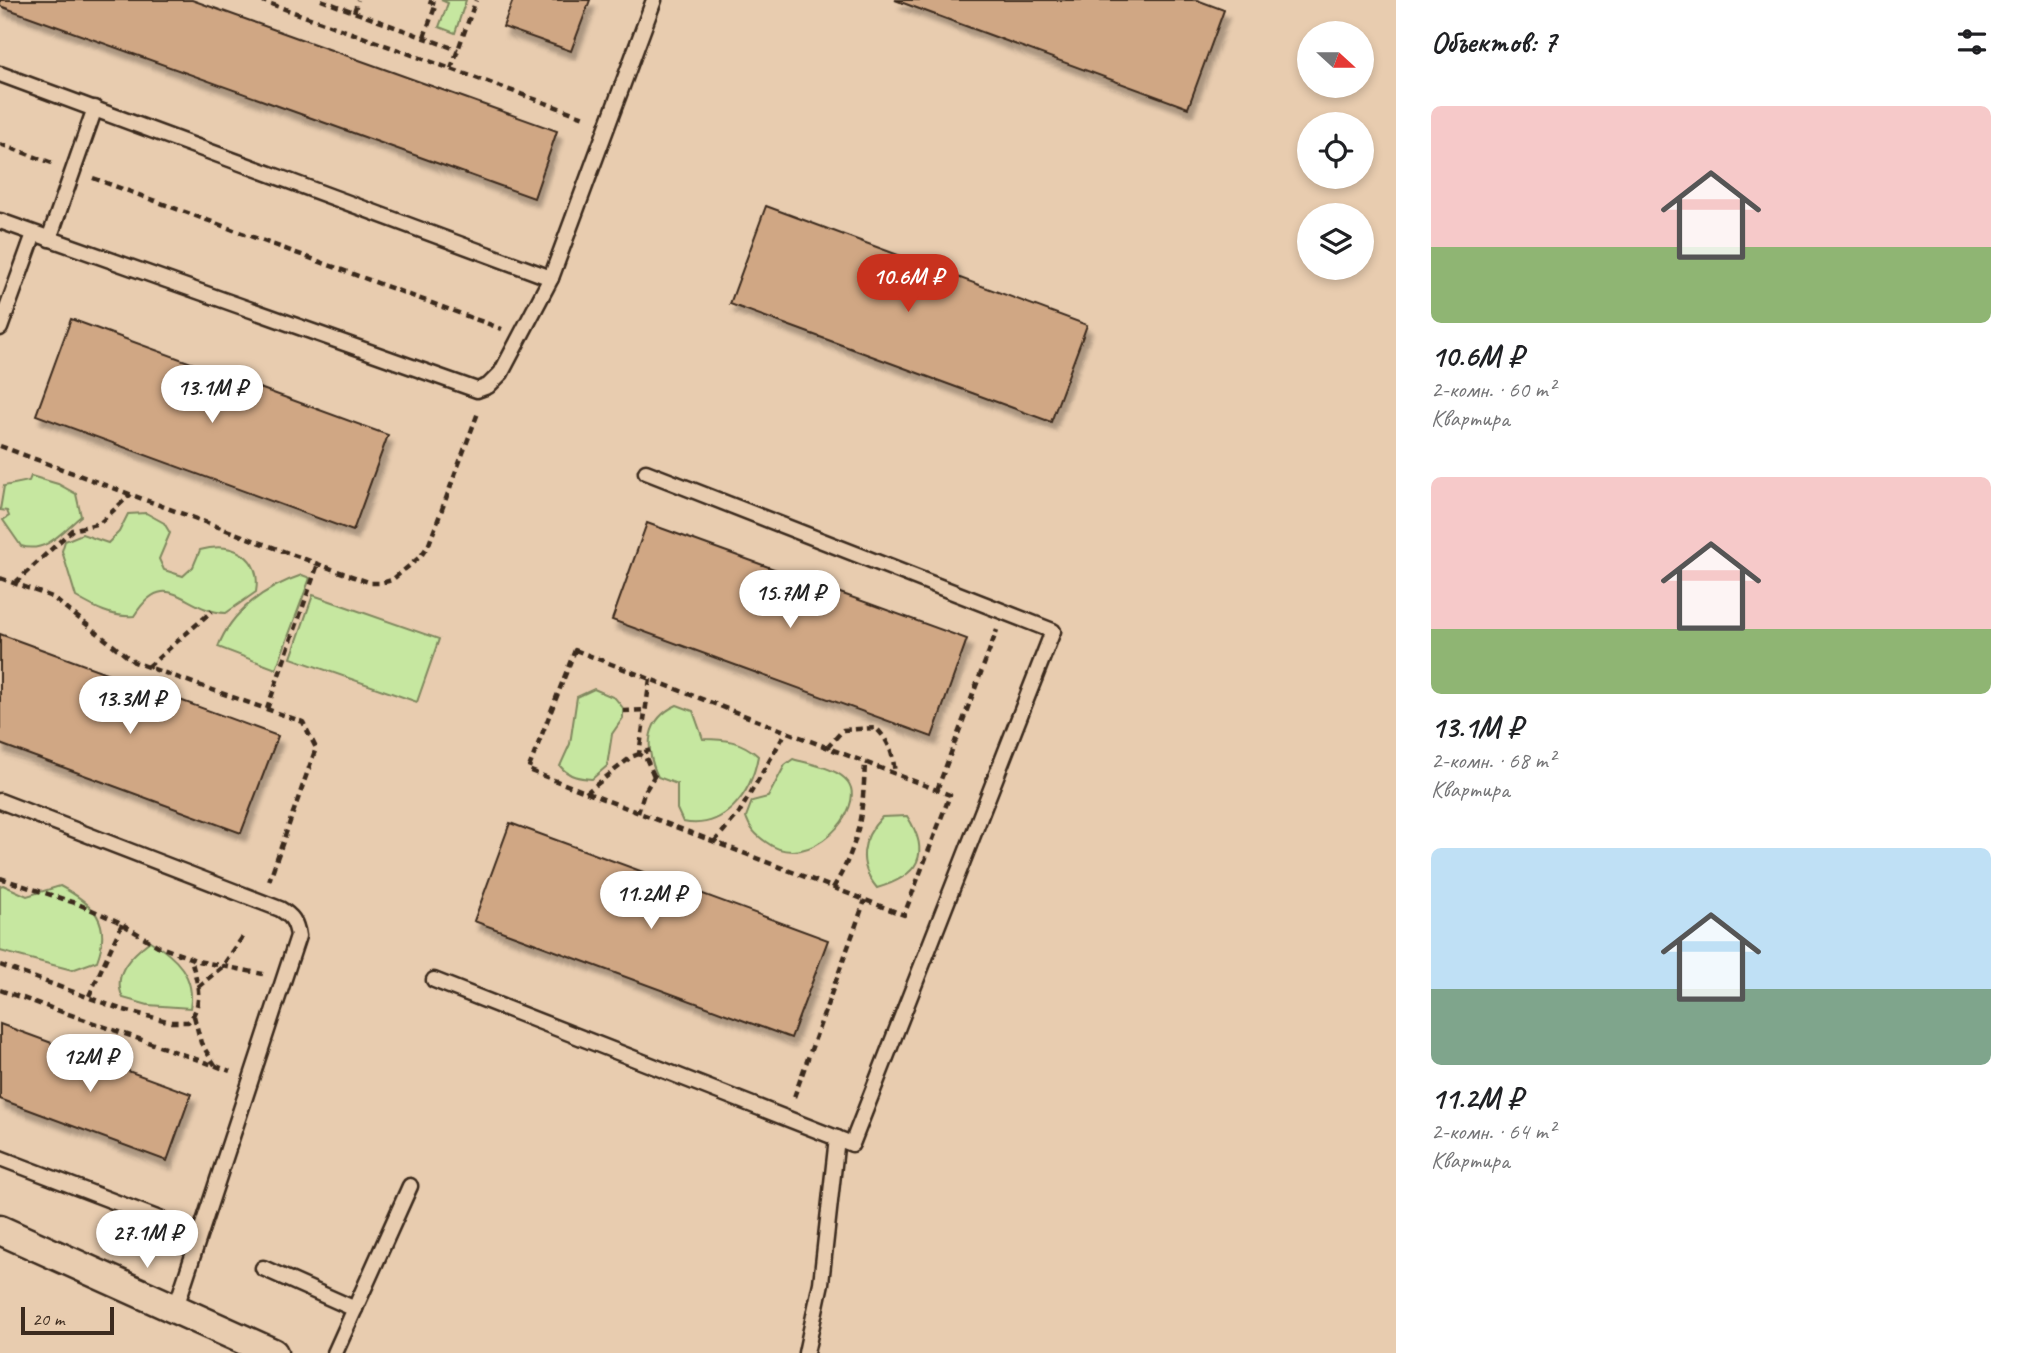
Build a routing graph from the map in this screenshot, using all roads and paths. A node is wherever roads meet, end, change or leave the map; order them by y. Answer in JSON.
{"nodes":[{"id":1,"x":260,"y":0,"type":"edge"},
{"id":2,"x":321,"y":0,"type":"edge"},
{"id":3,"x":358,"y":0,"type":"edge"},
{"id":4,"x":424,"y":0,"type":"edge"},
{"id":5,"x":476,"y":0,"type":"edge"},
{"id":6,"x":654,"y":0,"type":"edge"},
{"id":7,"x":354,"y":12,"type":"junction"},
{"id":8,"x":424,"y":37,"type":"junction"},
{"id":9,"x":458,"y":50,"type":"junction"},
{"id":10,"x":451,"y":69,"type":"junction"},
{"id":11,"x":0,"y":74,"type":"edge"},
{"id":12,"x":94,"y":108,"type":"junction"},
{"id":13,"x":607,"y":125,"type":"junction"},
{"id":14,"x":0,"y":144,"type":"edge"},
{"id":15,"x":73,"y":171,"type":"junction"},
{"id":16,"x":0,"y":221,"type":"edge"},
{"id":17,"x":34,"y":234,"type":"junction"},
{"id":18,"x":49,"y":239,"type":"junction"},
{"id":19,"x":551,"y":278,"type":"junction"},
{"id":20,"x":0,"y":328,"type":"edge"},
{"id":21,"x":520,"y":336,"type":"junction"},
{"id":22,"x":488,"y":386,"type":"junction"},
{"id":23,"x":0,"y":446,"type":"edge"},
{"id":24,"x":646,"y":472,"type":"dead end"},
{"id":25,"x":131,"y":495,"type":"junction"},
{"id":26,"x":318,"y":564,"type":"junction"},
{"id":27,"x":0,"y":578,"type":"edge"},
{"id":28,"x":15,"y":583,"type":"junction"},
{"id":29,"x":212,"y":611,"type":"dead end"},
{"id":30,"x":1004,"y":612,"type":"junction"},
{"id":31,"x":148,"y":667,"type":"junction"},
{"id":32,"x":650,"y":679,"type":"junction"},
{"id":33,"x":267,"y":709,"type":"junction"},
{"id":34,"x":645,"y":710,"type":"junction"},
{"id":35,"x":623,"y":711,"type":"dead end"},
{"id":36,"x":786,"y":732,"type":"junction"},
{"id":37,"x":827,"y":748,"type":"junction"},
{"id":38,"x":650,"y":750,"type":"dead end"},
{"id":39,"x":639,"y":754,"type":"junction"},
{"id":40,"x":864,"y":762,"type":"junction"},
{"id":41,"x":895,"y":774,"type":"junction"},
{"id":42,"x":937,"y":790,"type":"junction"},
{"id":43,"x":586,"y":793,"type":"junction"},
{"id":44,"x":0,"y":801,"type":"edge"},
{"id":45,"x":638,"y":813,"type":"junction"},
{"id":46,"x":714,"y":842,"type":"junction"},
{"id":47,"x":0,"y":878,"type":"edge"},
{"id":48,"x":833,"y":888,"type":"junction"},
{"id":49,"x":864,"y":900,"type":"junction"},
{"id":50,"x":261,"y":902,"type":"junction"},
{"id":51,"x":122,"y":924,"type":"junction"},
{"id":52,"x":244,"y":935,"type":"dead end"},
{"id":53,"x":190,"y":958,"type":"junction"},
{"id":54,"x":0,"y":965,"type":"edge"},
{"id":55,"x":222,"y":967,"type":"junction"},
{"id":56,"x":285,"y":977,"type":"junction"},
{"id":57,"x":434,"y":981,"type":"dead end"},
{"id":58,"x":198,"y":987,"type":"junction"},
{"id":59,"x":0,"y":990,"type":"edge"},
{"id":60,"x":89,"y":996,"type":"junction"},
{"id":61,"x":194,"y":1015,"type":"junction"},
{"id":62,"x":215,"y":1066,"type":"junction"},
{"id":63,"x":251,"y":1079,"type":"junction"},
{"id":64,"x":786,"y":1118,"type":"junction"},
{"id":65,"x":837,"y":1138,"type":"junction"},
{"id":66,"x":0,"y":1158,"type":"edge"},
{"id":67,"x":410,"y":1186,"type":"dead end"},
{"id":68,"x":0,"y":1230,"type":"edge"},
{"id":69,"x":199,"y":1234,"type":"junction"},
{"id":70,"x":263,"y":1268,"type":"dead end"},
{"id":71,"x":355,"y":1308,"type":"junction"},
{"id":72,"x":175,"y":1310,"type":"junction"},
{"id":73,"x":273,"y":1353,"type":"edge"},
{"id":74,"x":335,"y":1353,"type":"edge"},
{"id":75,"x":806,"y":1353,"type":"edge"}],
"edges":[{"from":1,"to":10,"type":"path"},
{"from":2,"to":7,"type":"path"},
{"from":3,"to":7,"type":"path"},
{"from":4,"to":8,"type":"path"},
{"from":5,"to":9,"type":"path"},
{"from":6,"to":13,"type":"lane"},
{"from":7,"to":8,"type":"path"},
{"from":8,"to":9,"type":"path"},
{"from":9,"to":10,"type":"path"},
{"from":10,"to":13,"type":"path"},
{"from":11,"to":12,"type":"lane"},
{"from":12,"to":15,"type":"lane"},
{"from":12,"to":19,"type":"lane"},
{"from":13,"to":19,"type":"lane"},
{"from":14,"to":15,"type":"path"},
{"from":15,"to":18,"type":"lane"},
{"from":15,"to":21,"type":"path"},
{"from":16,"to":17,"type":"lane"},
{"from":17,"to":18,"type":"lane"},
{"from":17,"to":20,"type":"lane"},
{"from":18,"to":22,"type":"lane"},
{"from":19,"to":21,"type":"lane"},
{"from":21,"to":22,"type":"lane"},
{"from":22,"to":26,"type":"path"},
{"from":23,"to":25,"type":"path"},
{"from":24,"to":30,"type":"lane"},
{"from":25,"to":26,"type":"path"},
{"from":25,"to":28,"type":"path"},
{"from":26,"to":33,"type":"path"},
{"from":27,"to":28,"type":"path"},
{"from":28,"to":31,"type":"path"},
{"from":29,"to":31,"type":"path"},
{"from":30,"to":42,"type":"path"},
{"from":30,"to":65,"type":"lane"},
{"from":31,"to":33,"type":"path"},
{"from":32,"to":34,"type":"path"},
{"from":32,"to":36,"type":"path"},
{"from":32,"to":43,"type":"path"},
{"from":33,"to":50,"type":"path"},
{"from":34,"to":35,"type":"path"},
{"from":34,"to":39,"type":"path"},
{"from":36,"to":37,"type":"path"},
{"from":36,"to":46,"type":"path"},
{"from":37,"to":40,"type":"path"},
{"from":37,"to":41,"type":"path"},
{"from":38,"to":39,"type":"path"},
{"from":39,"to":43,"type":"path"},
{"from":39,"to":45,"type":"path"},
{"from":40,"to":41,"type":"path"},
{"from":40,"to":48,"type":"path"},
{"from":41,"to":42,"type":"path"},
{"from":42,"to":49,"type":"path"},
{"from":43,"to":45,"type":"path"},
{"from":44,"to":50,"type":"lane"},
{"from":45,"to":46,"type":"path"},
{"from":46,"to":48,"type":"path"},
{"from":47,"to":51,"type":"path"},
{"from":48,"to":49,"type":"path"},
{"from":49,"to":64,"type":"path"},
{"from":50,"to":56,"type":"lane"},
{"from":51,"to":53,"type":"path"},
{"from":51,"to":60,"type":"path"},
{"from":52,"to":55,"type":"path"},
{"from":53,"to":55,"type":"path"},
{"from":53,"to":58,"type":"path"},
{"from":54,"to":60,"type":"path"},
{"from":55,"to":56,"type":"path"},
{"from":55,"to":58,"type":"path"},
{"from":56,"to":63,"type":"lane"},
{"from":57,"to":64,"type":"lane"},
{"from":58,"to":61,"type":"path"},
{"from":59,"to":62,"type":"path"},
{"from":60,"to":61,"type":"path"},
{"from":61,"to":62,"type":"path"},
{"from":62,"to":63,"type":"path"},
{"from":63,"to":69,"type":"lane"},
{"from":64,"to":65,"type":"lane"},
{"from":65,"to":75,"type":"lane"},
{"from":66,"to":69,"type":"lane"},
{"from":67,"to":71,"type":"lane"},
{"from":68,"to":72,"type":"street"},
{"from":69,"to":72,"type":"lane"},
{"from":70,"to":71,"type":"lane"},
{"from":71,"to":74,"type":"lane"},
{"from":72,"to":73,"type":"street"}]}
